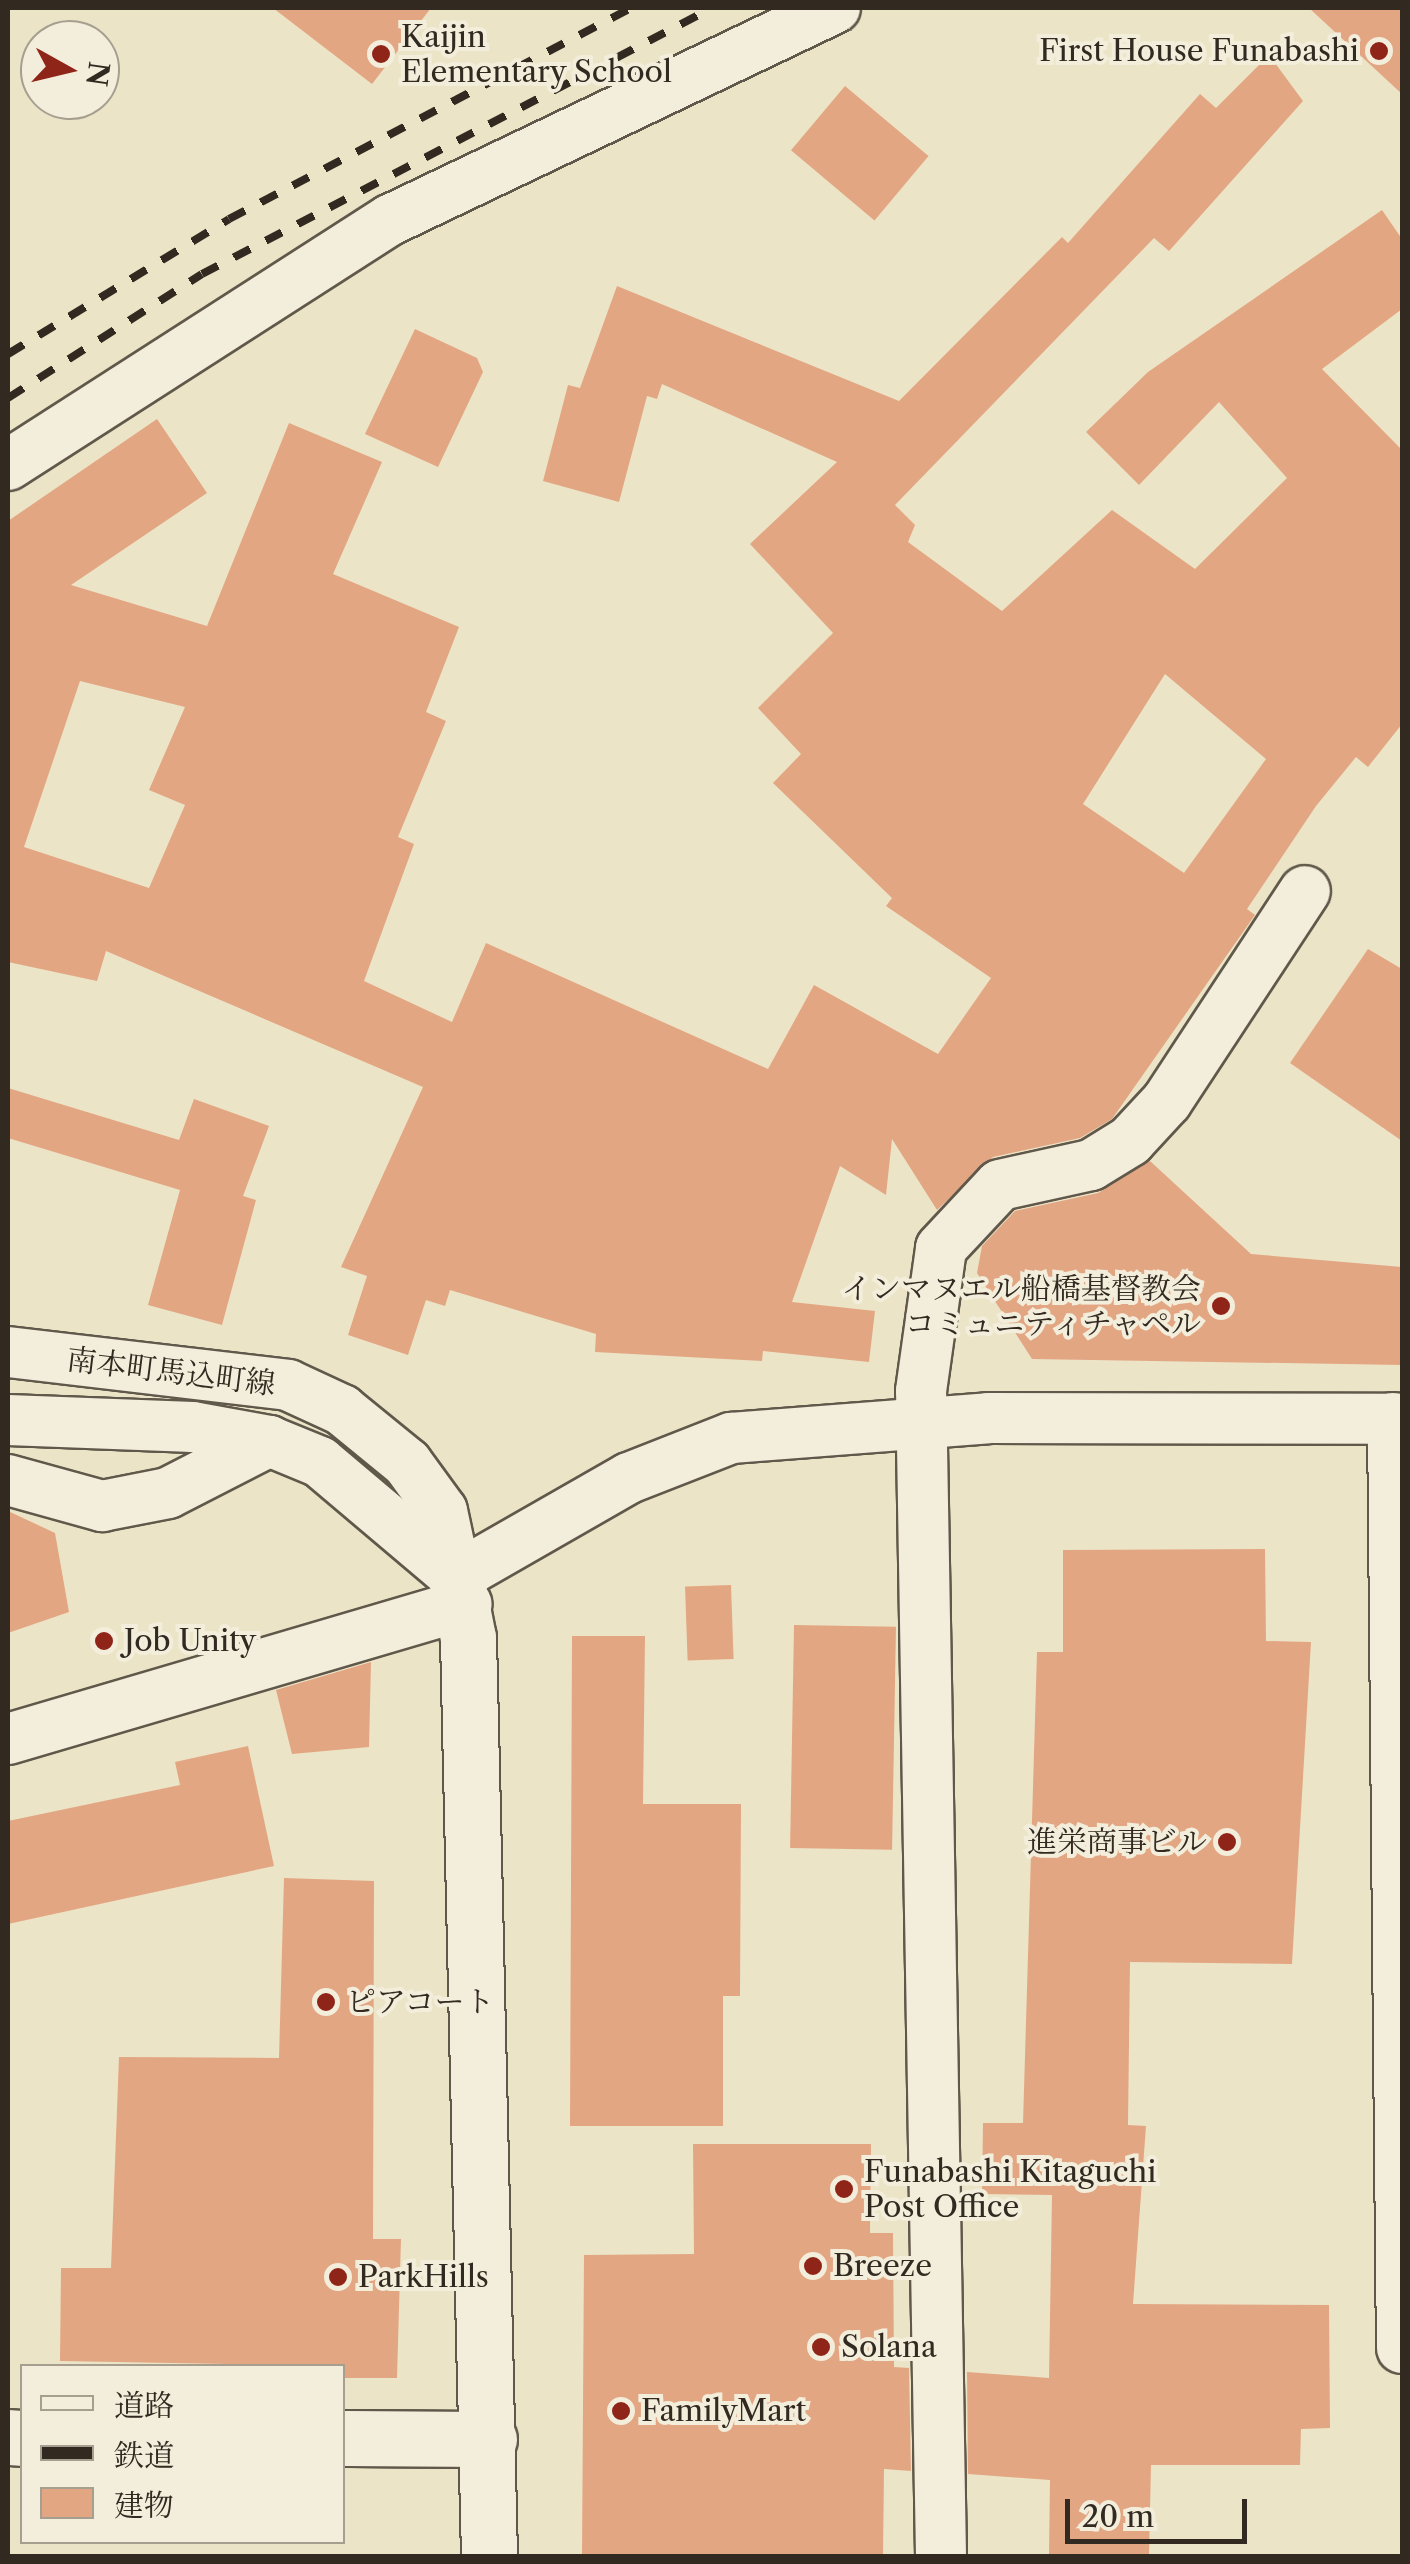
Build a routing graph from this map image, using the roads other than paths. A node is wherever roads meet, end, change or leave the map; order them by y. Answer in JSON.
{"nodes":[{"id":1,"x":835,"y":8,"type":"edge"},
{"id":2,"x":8,"y":465,"type":"edge"},
{"id":3,"x":1305,"y":891,"type":"dead end"},
{"id":4,"x":8,"y":1352,"type":"edge"},
{"id":5,"x":1398,"y":1418,"type":"edge"},
{"id":6,"x":8,"y":1420,"type":"edge"},
{"id":7,"x":922,"y":1424,"type":"junction"},
{"id":8,"x":269,"y":1441,"type":"junction"},
{"id":9,"x":8,"y":1480,"type":"edge"},
{"id":10,"x":462,"y":1590,"type":"junction"},
{"id":11,"x":8,"y":1739,"type":"edge"},
{"id":12,"x":1402,"y":2348,"type":"edge"},
{"id":13,"x":345,"y":2438,"type":"edge"},
{"id":14,"x":489,"y":2439,"type":"junction"},
{"id":15,"x":489,"y":2556,"type":"edge"},
{"id":16,"x":942,"y":2556,"type":"edge"}],
"edges":[{"from":1,"to":2,"type":"street"},
{"from":3,"to":7,"type":"street"},
{"from":4,"to":10,"type":"street","name":"南本町馬込町線"},
{"from":5,"to":7,"type":"street"},
{"from":5,"to":12,"type":"street"},
{"from":6,"to":8,"type":"street","name":"南本町馬込町線"},
{"from":7,"to":10,"type":"street"},
{"from":7,"to":16,"type":"street"},
{"from":8,"to":9,"type":"street"},
{"from":8,"to":10,"type":"street","name":"南本町馬込町線"},
{"from":10,"to":11,"type":"street"},
{"from":10,"to":14,"type":"street"},
{"from":13,"to":14,"type":"street"},
{"from":14,"to":15,"type":"street"}]}
